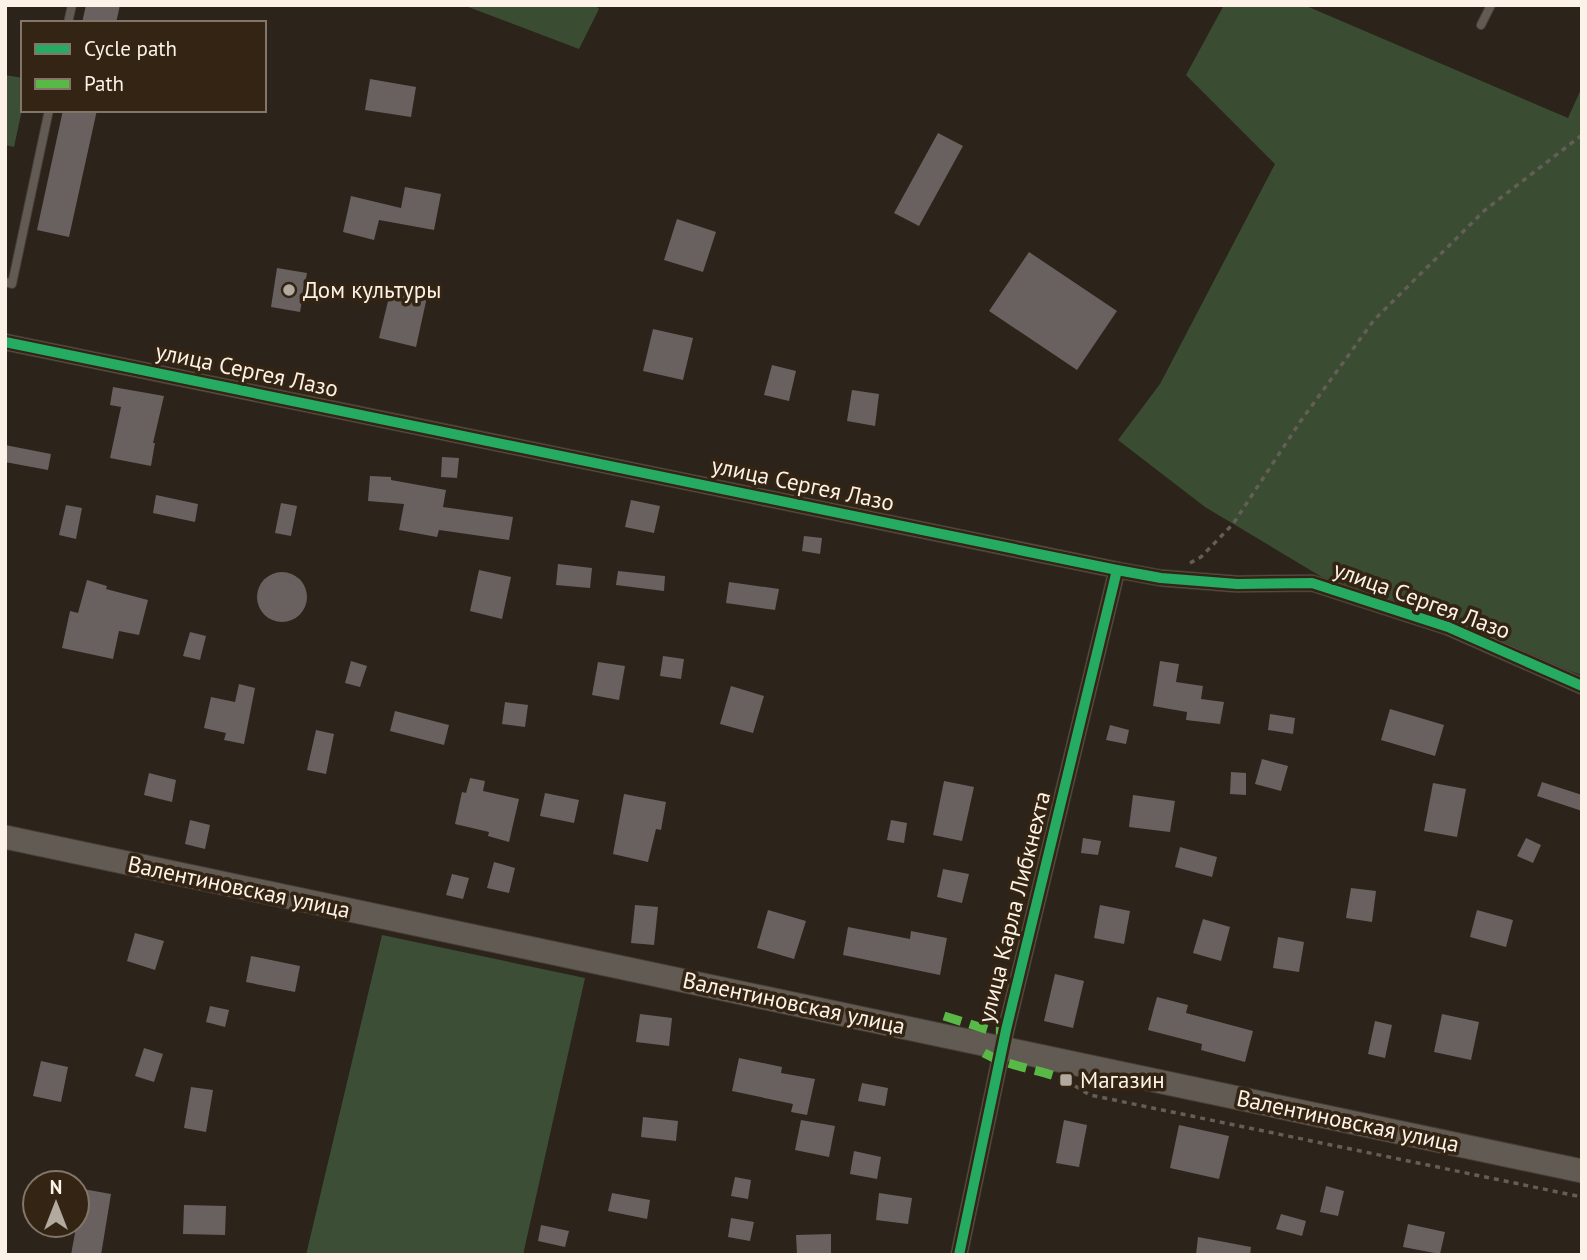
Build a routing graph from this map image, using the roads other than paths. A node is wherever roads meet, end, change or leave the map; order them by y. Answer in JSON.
{"nodes":[{"id":1,"x":1491,"y":5,"type":"edge"},
{"id":2,"x":1481,"y":25,"type":"dead end"},
{"id":3,"x":49,"y":112,"type":"edge"},
{"id":4,"x":5,"y":282,"type":"edge"},
{"id":5,"x":5,"y":342,"type":"edge"},
{"id":6,"x":1117,"y":570,"type":"junction"},
{"id":7,"x":1582,"y":686,"type":"edge"},
{"id":8,"x":5,"y":837,"type":"edge"},
{"id":9,"x":1002,"y":1047,"type":"junction"},
{"id":10,"x":1582,"y":1171,"type":"edge"},
{"id":11,"x":959,"y":1255,"type":"edge"}],
"edges":[{"from":1,"to":2,"type":"lane"},
{"from":3,"to":4,"type":"lane"},
{"from":5,"to":6,"type":"street","name":"улица Сергея Лазо"},
{"from":6,"to":7,"type":"street","name":"улица Сергея Лазо"},
{"from":6,"to":9,"type":"street","name":"улица Карла Либкнехта"},
{"from":8,"to":9,"type":"main road","name":"Валентиновская улица"},
{"from":9,"to":10,"type":"main road","name":"Валентиновская улица"},
{"from":9,"to":11,"type":"street","name":"улица Карла Либкнехта"}]}
